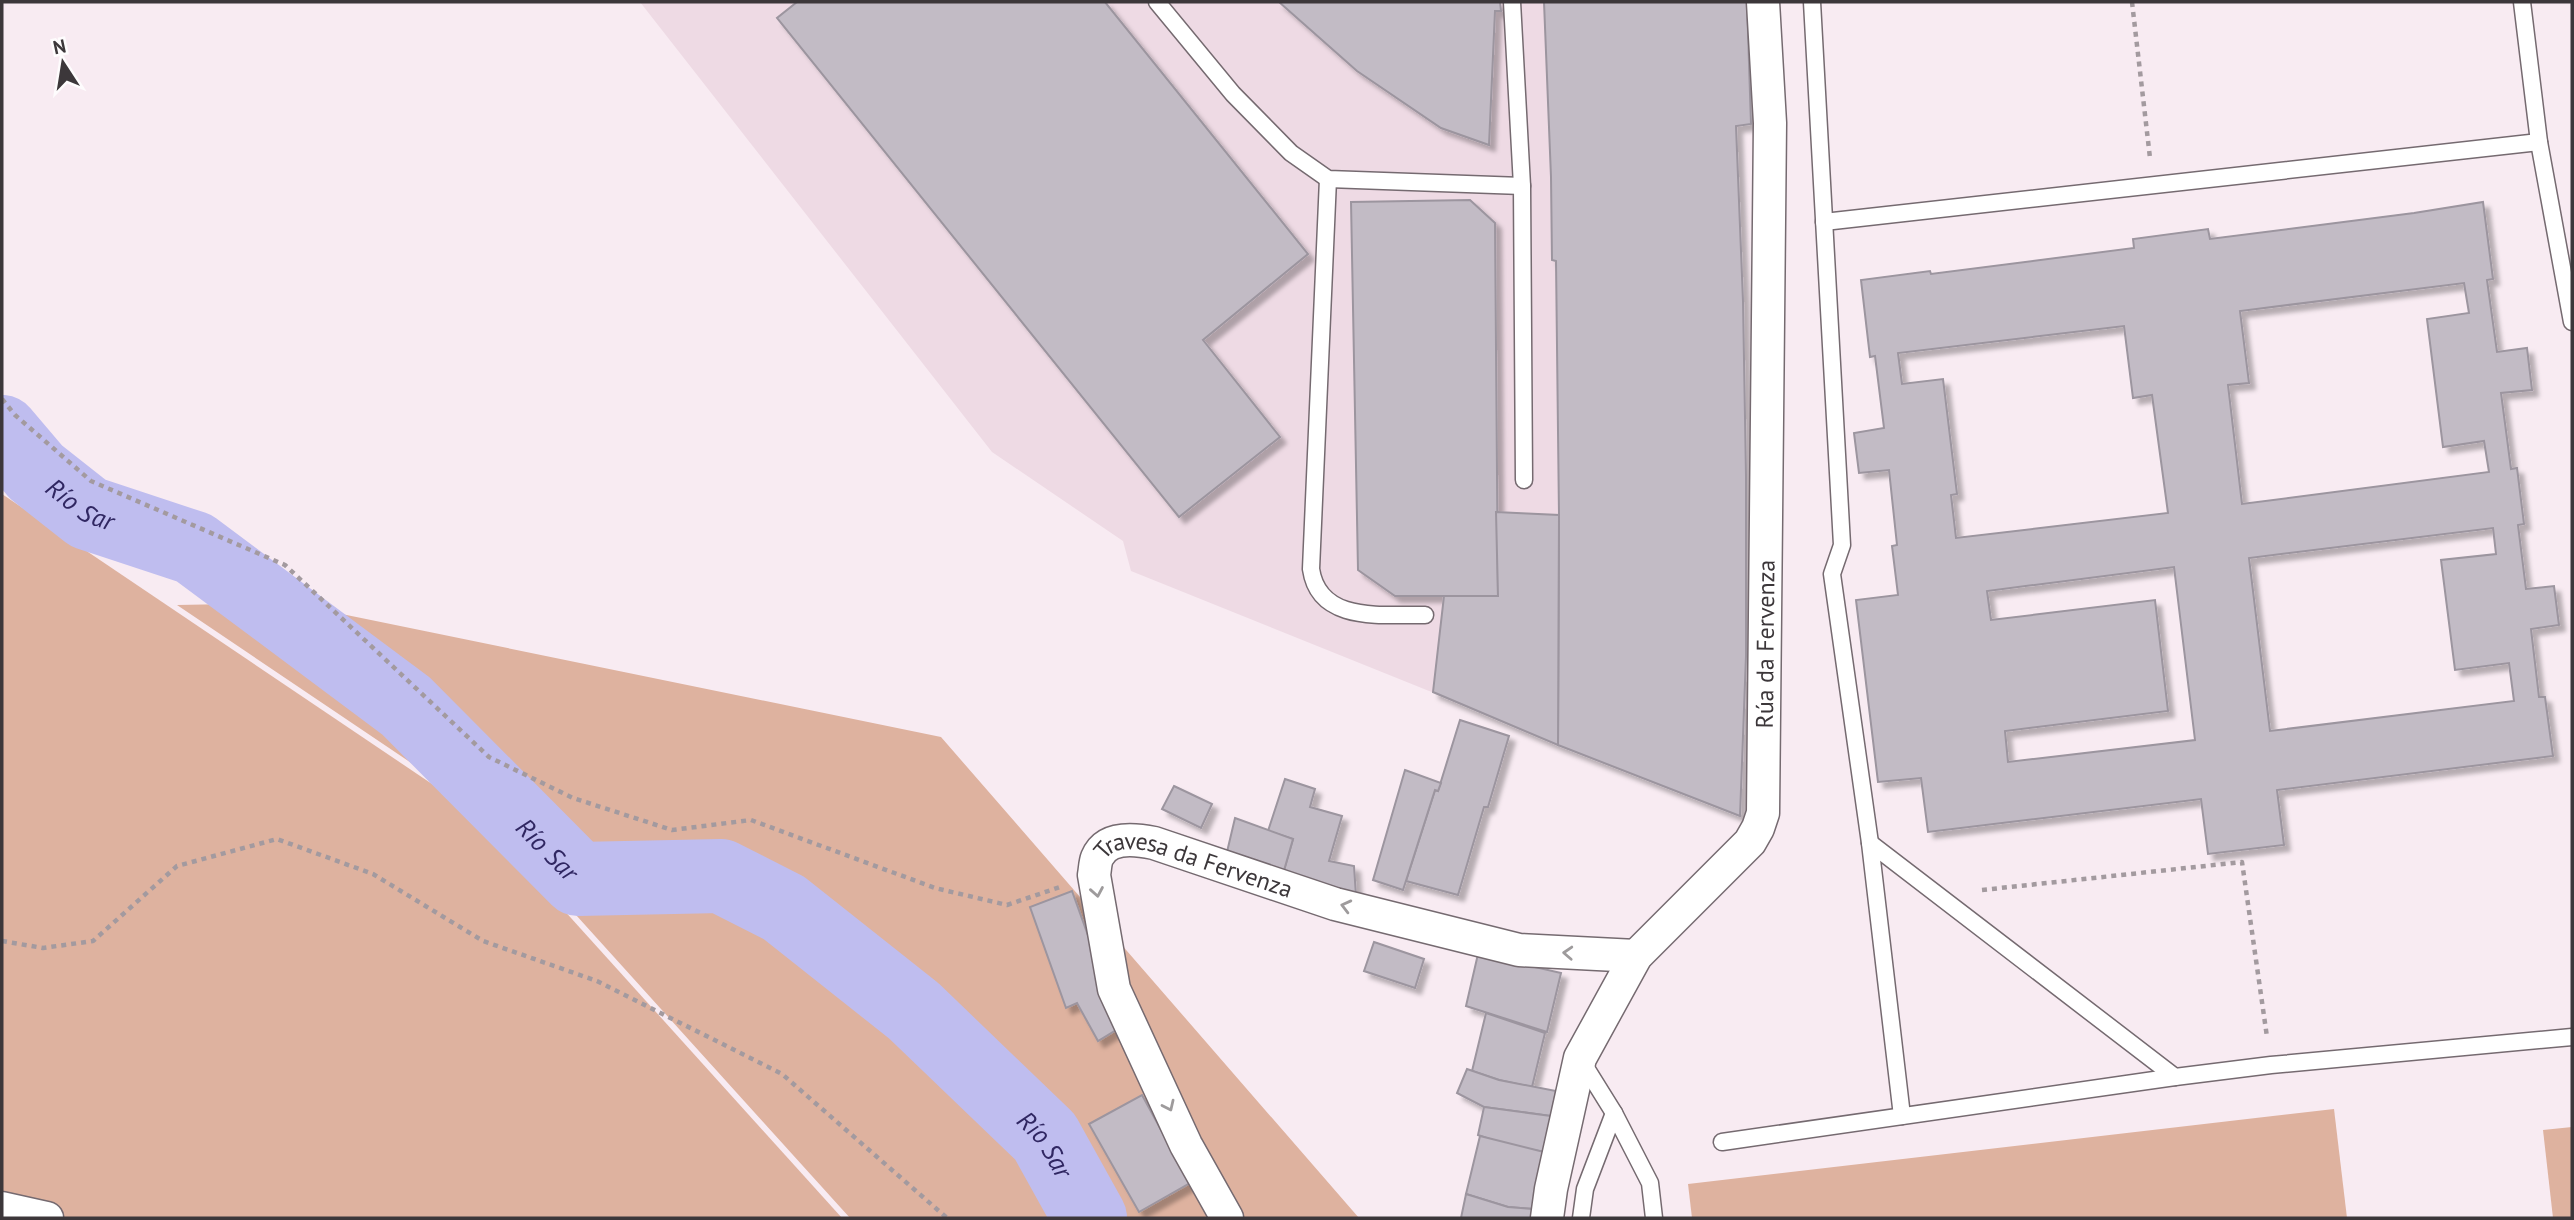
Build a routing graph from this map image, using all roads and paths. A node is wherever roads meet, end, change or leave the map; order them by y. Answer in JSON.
{"nodes":[{"id":1,"x":1157,"y":2,"type":"edge"},
{"id":2,"x":1512,"y":2,"type":"edge"},
{"id":3,"x":1763,"y":2,"type":"edge"},
{"id":4,"x":1812,"y":2,"type":"edge"},
{"id":5,"x":2132,"y":2,"type":"edge"},
{"id":6,"x":2522,"y":2,"type":"edge"},
{"id":7,"x":2539,"y":142,"type":"junction"},
{"id":8,"x":1328,"y":179,"type":"junction"},
{"id":9,"x":2153,"y":184,"type":"junction"},
{"id":10,"x":1522,"y":186,"type":"junction"},
{"id":11,"x":1824,"y":222,"type":"junction"},
{"id":12,"x":2572,"y":321,"type":"edge"},
{"id":13,"x":2,"y":399,"type":"edge"},
{"id":14,"x":1524,"y":480,"type":"dead end"},
{"id":15,"x":1424,"y":615,"type":"dead end"},
{"id":16,"x":1870,"y":843,"type":"junction"},
{"id":17,"x":1094,"y":875,"type":"junction"},
{"id":18,"x":1938,"y":895,"type":"junction"},
{"id":19,"x":2,"y":941,"type":"edge"},
{"id":20,"x":1636,"y":956,"type":"junction"},
{"id":21,"x":2572,"y":1037,"type":"edge"},
{"id":22,"x":1580,"y":1058,"type":"junction"},
{"id":23,"x":2271,"y":1065,"type":"junction"},
{"id":24,"x":2175,"y":1077,"type":"junction"},
{"id":25,"x":1614,"y":1113,"type":"junction"},
{"id":26,"x":1902,"y":1116,"type":"junction"},
{"id":27,"x":1722,"y":1142,"type":"dead end"},
{"id":28,"x":2,"y":1208,"type":"edge"},
{"id":29,"x":47,"y":1218,"type":"edge"},
{"id":30,"x":947,"y":1218,"type":"edge"},
{"id":31,"x":1227,"y":1218,"type":"edge"},
{"id":32,"x":1547,"y":1218,"type":"edge"},
{"id":33,"x":1581,"y":1218,"type":"edge"},
{"id":34,"x":1654,"y":1218,"type":"edge"}],
"edges":[{"from":1,"to":8,"type":"lane"},
{"from":2,"to":10,"type":"lane"},
{"from":3,"to":20,"type":"street","name":"Rúa da Fervenza"},
{"from":4,"to":11,"type":"lane"},
{"from":5,"to":9,"type":"path"},
{"from":6,"to":7,"type":"lane"},
{"from":7,"to":9,"type":"lane"},
{"from":7,"to":12,"type":"lane"},
{"from":8,"to":10,"type":"lane"},
{"from":8,"to":15,"type":"lane"},
{"from":9,"to":11,"type":"lane"},
{"from":10,"to":14,"type":"lane"},
{"from":11,"to":16,"type":"lane"},
{"from":13,"to":17,"type":"path"},
{"from":16,"to":18,"type":"lane"},
{"from":16,"to":26,"type":"lane"},
{"from":20,"to":17,"type":"street","name":"Travesa da Fervenza","one_way":true},
{"from":17,"to":31,"type":"street","name":"Travesa da Fervenza","one_way":true},
{"from":18,"to":23,"type":"path"},
{"from":18,"to":24,"type":"lane"},
{"from":19,"to":30,"type":"path"},
{"from":20,"to":22,"type":"street","name":"Rúa da Fervenza"},
{"from":21,"to":23,"type":"lane"},
{"from":22,"to":25,"type":"lane"},
{"from":22,"to":32,"type":"street","name":"Rúa da Fervenza"},
{"from":23,"to":24,"type":"lane"},
{"from":24,"to":26,"type":"lane"},
{"from":25,"to":33,"type":"lane"},
{"from":25,"to":34,"type":"lane"},
{"from":26,"to":27,"type":"lane"},
{"from":28,"to":29,"type":"street"}]}
